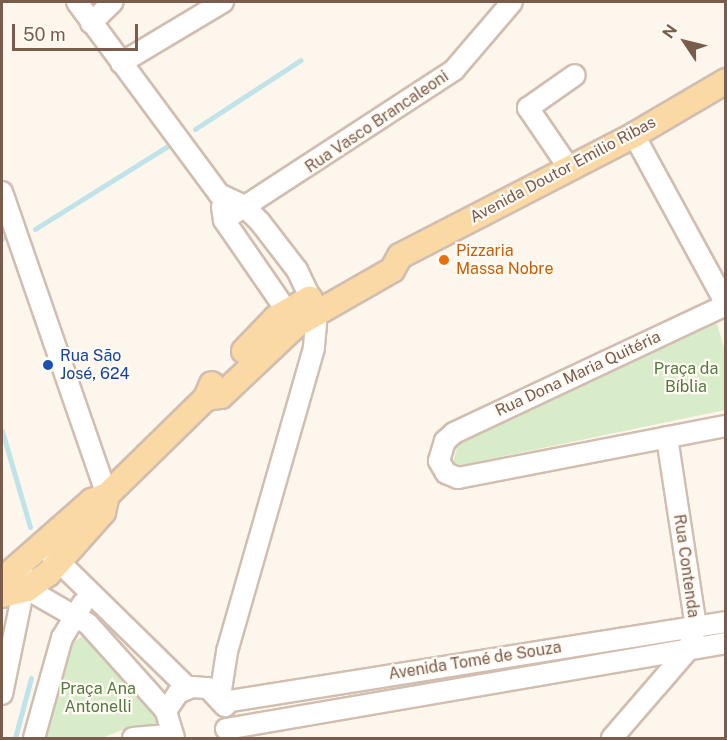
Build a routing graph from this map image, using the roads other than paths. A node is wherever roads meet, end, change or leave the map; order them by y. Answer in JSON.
{"nodes":[{"id":1,"x":77,"y":2,"type":"edge"},
{"id":2,"x":112,"y":2,"type":"edge"},
{"id":3,"x":223,"y":2,"type":"edge"},
{"id":4,"x":512,"y":2,"type":"edge"},
{"id":5,"x":91,"y":23,"type":"junction"},
{"id":6,"x":121,"y":63,"type":"junction"},
{"id":7,"x":575,"y":75,"type":"dead end"},
{"id":8,"x":726,"y":81,"type":"edge"},
{"id":9,"x":634,"y":135,"type":"junction"},
{"id":10,"x":569,"y":168,"type":"junction"},
{"id":11,"x":2,"y":192,"type":"edge"},
{"id":12,"x":219,"y":194,"type":"junction"},
{"id":13,"x":243,"y":205,"type":"junction"},
{"id":14,"x":224,"y":220,"type":"junction"},
{"id":15,"x":314,"y":305,"type":"junction"},
{"id":16,"x":726,"y":305,"type":"edge"},
{"id":17,"x":292,"y":318,"type":"junction"},
{"id":18,"x":316,"y":340,"type":"junction"},
{"id":19,"x":726,"y":426,"type":"edge"},
{"id":20,"x":667,"y":437,"type":"junction"},
{"id":21,"x":107,"y":495,"type":"junction"},
{"id":22,"x":34,"y":552,"type":"junction"},
{"id":23,"x":62,"y":561,"type":"junction"},
{"id":24,"x":2,"y":580,"type":"edge"},
{"id":25,"x":27,"y":590,"type":"junction"},
{"id":26,"x":92,"y":592,"type":"junction"},
{"id":27,"x":2,"y":595,"type":"edge"},
{"id":28,"x":74,"y":614,"type":"junction"},
{"id":29,"x":726,"y":622,"type":"edge"},
{"id":30,"x":696,"y":627,"type":"junction"},
{"id":31,"x":726,"y":644,"type":"edge"},
{"id":32,"x":688,"y":650,"type":"junction"},
{"id":33,"x":227,"y":652,"type":"junction"},
{"id":34,"x":194,"y":687,"type":"junction"},
{"id":35,"x":2,"y":694,"type":"edge"},
{"id":36,"x":222,"y":699,"type":"junction"},
{"id":37,"x":166,"y":711,"type":"junction"},
{"id":38,"x":222,"y":736,"type":"edge"},
{"id":39,"x":172,"y":737,"type":"edge"},
{"id":40,"x":34,"y":738,"type":"edge"},
{"id":41,"x":133,"y":738,"type":"edge"},
{"id":42,"x":612,"y":738,"type":"edge"}],
"edges":[{"from":1,"to":5,"type":"street"},
{"from":2,"to":5,"type":"street"},
{"from":3,"to":6,"type":"street"},
{"from":4,"to":13,"type":"street","name":"Rua Vasco Brancaleoni"},
{"from":5,"to":6,"type":"street"},
{"from":6,"to":12,"type":"street"},
{"from":7,"to":10,"type":"street"},
{"from":8,"to":9,"type":"main road","name":"Avenida Doutor Emilio Ribas"},
{"from":9,"to":10,"type":"main road","name":"Avenida Doutor Emilio Ribas"},
{"from":9,"to":16,"type":"street"},
{"from":10,"to":15,"type":"main road","name":"Avenida Doutor Emilio Ribas"},
{"from":11,"to":21,"type":"street"},
{"from":12,"to":13,"type":"street"},
{"from":12,"to":14,"type":"street"},
{"from":13,"to":14,"type":"street","name":"Rua Vasco Brancaleoni"},
{"from":13,"to":15,"type":"street"},
{"from":14,"to":17,"type":"street"},
{"from":15,"to":17,"type":"main road","name":"Avenida Doutor Emilio Ribas"},
{"from":15,"to":18,"type":"street"},
{"from":16,"to":20,"type":"street","name":"Rua Dona Maria Quitéria"},
{"from":17,"to":18,"type":"street"},
{"from":17,"to":21,"type":"main road","name":"Avenida Doutor Emilio Ribas"},
{"from":18,"to":33,"type":"street"},
{"from":19,"to":20,"type":"street"},
{"from":20,"to":30,"type":"street","name":"Rua Contenda"},
{"from":21,"to":22,"type":"main road","name":"Avenida Doutor Emilio Ribas"},
{"from":21,"to":23,"type":"main road","name":"Avenida Doutor Emilio Ribas"},
{"from":22,"to":23,"type":"street"},
{"from":22,"to":24,"type":"main road","name":"Avenida Doutor Emilio Ribas"},
{"from":22,"to":25,"type":"street"},
{"from":23,"to":25,"type":"main road","name":"Avenida Doutor Emilio Ribas"},
{"from":23,"to":26,"type":"street"},
{"from":25,"to":27,"type":"main road","name":"Avenida Doutor Emilio Ribas"},
{"from":25,"to":28,"type":"street"},
{"from":25,"to":35,"type":"street"},
{"from":26,"to":28,"type":"street"},
{"from":26,"to":34,"type":"street"},
{"from":28,"to":37,"type":"street"},
{"from":28,"to":40,"type":"street"},
{"from":29,"to":30,"type":"street","name":"Avenida Tomé de Souza"},
{"from":30,"to":32,"type":"street","name":"Rua Contenda"},
{"from":30,"to":36,"type":"street","name":"Avenida Tomé de Souza"},
{"from":31,"to":32,"type":"street","name":"Avenida Tomé de Souza"},
{"from":32,"to":38,"type":"street","name":"Avenida Tomé de Souza"},
{"from":32,"to":42,"type":"street","name":"Rua Contenda"},
{"from":33,"to":34,"type":"street"},
{"from":33,"to":36,"type":"street"},
{"from":34,"to":36,"type":"street"},
{"from":34,"to":37,"type":"street"},
{"from":36,"to":38,"type":"street"},
{"from":37,"to":39,"type":"street"},
{"from":39,"to":41,"type":"street"}]}
